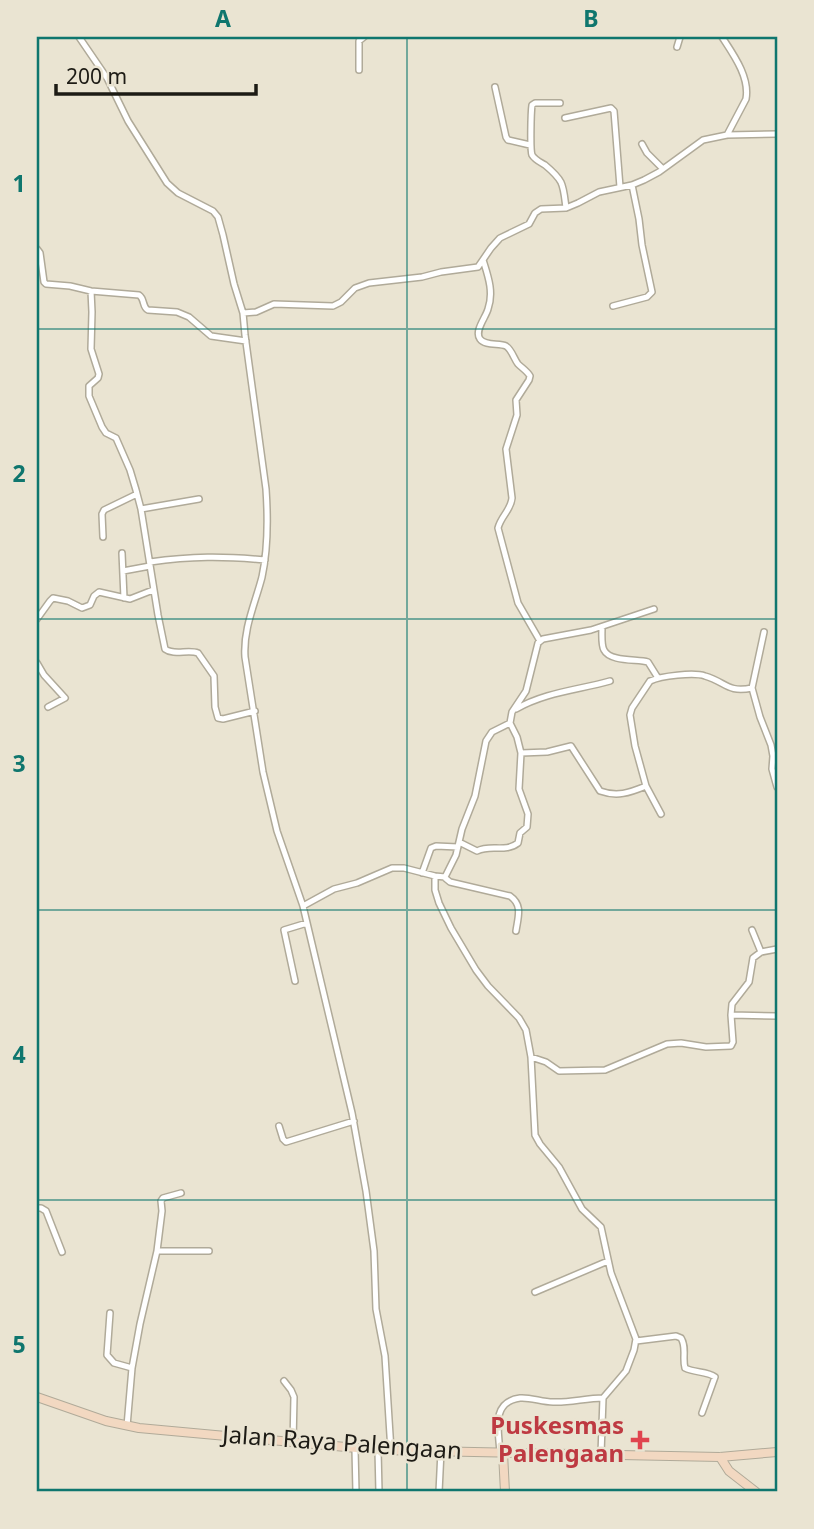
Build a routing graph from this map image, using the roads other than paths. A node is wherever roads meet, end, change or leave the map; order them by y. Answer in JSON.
{"nodes":[{"id":1,"x":79,"y":37,"type":"edge"},
{"id":2,"x":364,"y":37,"type":"edge"},
{"id":3,"x":680,"y":37,"type":"edge"},
{"id":4,"x":722,"y":37,"type":"edge"},
{"id":5,"x":677,"y":47,"type":"dead end"},
{"id":6,"x":359,"y":70,"type":"dead end"},
{"id":7,"x":495,"y":87,"type":"dead end"},
{"id":8,"x":560,"y":103,"type":"dead end"},
{"id":9,"x":565,"y":118,"type":"dead end"},
{"id":10,"x":777,"y":134,"type":"edge"},
{"id":11,"x":727,"y":135,"type":"junction"},
{"id":12,"x":642,"y":144,"type":"dead end"},
{"id":13,"x":530,"y":145,"type":"junction"},
{"id":14,"x":663,"y":169,"type":"junction"},
{"id":15,"x":632,"y":185,"type":"junction"},
{"id":16,"x":620,"y":187,"type":"junction"},
{"id":17,"x":566,"y":208,"type":"junction"},
{"id":18,"x":37,"y":249,"type":"edge"},
{"id":19,"x":483,"y":260,"type":"junction"},
{"id":20,"x":91,"y":291,"type":"junction"},
{"id":21,"x":613,"y":306,"type":"dead end"},
{"id":22,"x":243,"y":313,"type":"junction"},
{"id":23,"x":246,"y":341,"type":"junction"},
{"id":24,"x":137,"y":494,"type":"junction"},
{"id":25,"x":199,"y":499,"type":"dead end"},
{"id":26,"x":141,"y":509,"type":"junction"},
{"id":27,"x":103,"y":537,"type":"dead end"},
{"id":28,"x":122,"y":553,"type":"dead end"},
{"id":29,"x":265,"y":560,"type":"junction"},
{"id":30,"x":150,"y":564,"type":"junction"},
{"id":31,"x":123,"y":570,"type":"junction"},
{"id":32,"x":153,"y":590,"type":"junction"},
{"id":33,"x":124,"y":598,"type":"junction"},
{"id":34,"x":654,"y":609,"type":"dead end"},
{"id":35,"x":37,"y":619,"type":"edge"},
{"id":36,"x":601,"y":627,"type":"junction"},
{"id":37,"x":764,"y":632,"type":"dead end"},
{"id":38,"x":540,"y":641,"type":"junction"},
{"id":39,"x":37,"y":663,"type":"edge"},
{"id":40,"x":658,"y":678,"type":"junction"},
{"id":41,"x":610,"y":681,"type":"dead end"},
{"id":42,"x":752,"y":688,"type":"junction"},
{"id":43,"x":48,"y":707,"type":"dead end"},
{"id":44,"x":514,"y":710,"type":"junction"},
{"id":45,"x":255,"y":711,"type":"junction"},
{"id":46,"x":510,"y":723,"type":"junction"},
{"id":47,"x":522,"y":752,"type":"junction"},
{"id":48,"x":646,"y":786,"type":"junction"},
{"id":49,"x":777,"y":788,"type":"edge"},
{"id":50,"x":661,"y":814,"type":"dead end"},
{"id":51,"x":459,"y":844,"type":"junction"},
{"id":52,"x":422,"y":873,"type":"junction"},
{"id":53,"x":435,"y":876,"type":"junction"},
{"id":54,"x":444,"y":877,"type":"junction"},
{"id":55,"x":303,"y":906,"type":"junction"},
{"id":56,"x":307,"y":923,"type":"junction"},
{"id":57,"x":752,"y":930,"type":"dead end"},
{"id":58,"x":516,"y":931,"type":"dead end"},
{"id":59,"x":777,"y":949,"type":"edge"},
{"id":60,"x":761,"y":952,"type":"junction"},
{"id":61,"x":295,"y":981,"type":"dead end"},
{"id":62,"x":731,"y":1015,"type":"junction"},
{"id":63,"x":777,"y":1016,"type":"edge"},
{"id":64,"x":531,"y":1057,"type":"junction"},
{"id":65,"x":354,"y":1121,"type":"junction"},
{"id":66,"x":279,"y":1126,"type":"dead end"},
{"id":67,"x":181,"y":1193,"type":"dead end"},
{"id":68,"x":37,"y":1208,"type":"edge"},
{"id":69,"x":157,"y":1251,"type":"junction"},
{"id":70,"x":209,"y":1251,"type":"dead end"},
{"id":71,"x":62,"y":1252,"type":"dead end"},
{"id":72,"x":608,"y":1261,"type":"junction"},
{"id":73,"x":535,"y":1293,"type":"dead end"},
{"id":74,"x":110,"y":1313,"type":"dead end"},
{"id":75,"x":636,"y":1341,"type":"junction"},
{"id":76,"x":132,"y":1368,"type":"junction"},
{"id":77,"x":284,"y":1381,"type":"dead end"},
{"id":78,"x":37,"y":1397,"type":"edge"},
{"id":79,"x":603,"y":1398,"type":"junction"},
{"id":80,"x":702,"y":1413,"type":"dead end"},
{"id":81,"x":127,"y":1426,"type":"junction"},
{"id":82,"x":293,"y":1443,"type":"junction"},
{"id":83,"x":351,"y":1449,"type":"junction"},
{"id":84,"x":378,"y":1450,"type":"junction"},
{"id":85,"x":391,"y":1451,"type":"junction"},
{"id":86,"x":440,"y":1451,"type":"junction"},
{"id":87,"x":777,"y":1452,"type":"edge"},
{"id":88,"x":502,"y":1453,"type":"junction"},
{"id":89,"x":601,"y":1454,"type":"junction"},
{"id":90,"x":720,"y":1457,"type":"junction"},
{"id":91,"x":356,"y":1492,"type":"edge"},
{"id":92,"x":379,"y":1492,"type":"edge"},
{"id":93,"x":439,"y":1492,"type":"edge"},
{"id":94,"x":505,"y":1492,"type":"edge"},
{"id":95,"x":756,"y":1492,"type":"edge"}],
"edges":[{"from":1,"to":22,"type":"street"},
{"from":2,"to":6,"type":"street"},
{"from":3,"to":5,"type":"street"},
{"from":4,"to":11,"type":"street"},
{"from":7,"to":13,"type":"street"},
{"from":8,"to":13,"type":"street"},
{"from":9,"to":16,"type":"street"},
{"from":10,"to":11,"type":"street"},
{"from":11,"to":14,"type":"street"},
{"from":12,"to":14,"type":"street"},
{"from":13,"to":17,"type":"street"},
{"from":14,"to":15,"type":"street"},
{"from":15,"to":16,"type":"street"},
{"from":15,"to":21,"type":"street"},
{"from":16,"to":17,"type":"street"},
{"from":17,"to":19,"type":"street"},
{"from":18,"to":20,"type":"street"},
{"from":19,"to":22,"type":"street"},
{"from":19,"to":38,"type":"street"},
{"from":20,"to":23,"type":"street"},
{"from":20,"to":24,"type":"street"},
{"from":22,"to":23,"type":"street"},
{"from":23,"to":29,"type":"street"},
{"from":24,"to":26,"type":"street"},
{"from":24,"to":27,"type":"street"},
{"from":25,"to":26,"type":"street"},
{"from":26,"to":30,"type":"street"},
{"from":28,"to":31,"type":"street"},
{"from":29,"to":30,"type":"street"},
{"from":29,"to":45,"type":"street"},
{"from":30,"to":31,"type":"street"},
{"from":30,"to":32,"type":"street"},
{"from":31,"to":33,"type":"street"},
{"from":32,"to":33,"type":"street"},
{"from":32,"to":45,"type":"street"},
{"from":33,"to":35,"type":"street"},
{"from":34,"to":36,"type":"street"},
{"from":36,"to":38,"type":"street"},
{"from":36,"to":40,"type":"street"},
{"from":37,"to":42,"type":"street"},
{"from":38,"to":44,"type":"street"},
{"from":39,"to":43,"type":"street"},
{"from":40,"to":42,"type":"street"},
{"from":40,"to":48,"type":"street"},
{"from":41,"to":44,"type":"street"},
{"from":42,"to":49,"type":"street"},
{"from":44,"to":46,"type":"street"},
{"from":45,"to":55,"type":"street"},
{"from":46,"to":47,"type":"street"},
{"from":46,"to":51,"type":"street"},
{"from":47,"to":48,"type":"street"},
{"from":47,"to":51,"type":"street"},
{"from":48,"to":50,"type":"street"},
{"from":51,"to":52,"type":"street"},
{"from":51,"to":54,"type":"street"},
{"from":52,"to":53,"type":"street"},
{"from":52,"to":55,"type":"street"},
{"from":53,"to":54,"type":"street"},
{"from":53,"to":64,"type":"street"},
{"from":54,"to":58,"type":"street"},
{"from":55,"to":56,"type":"street"},
{"from":56,"to":61,"type":"street"},
{"from":56,"to":65,"type":"street"},
{"from":57,"to":60,"type":"street"},
{"from":59,"to":60,"type":"street"},
{"from":60,"to":62,"type":"street"},
{"from":62,"to":63,"type":"street"},
{"from":62,"to":64,"type":"street"},
{"from":64,"to":72,"type":"street"},
{"from":65,"to":66,"type":"street"},
{"from":65,"to":85,"type":"street"},
{"from":67,"to":69,"type":"street"},
{"from":68,"to":71,"type":"street"},
{"from":69,"to":70,"type":"street"},
{"from":69,"to":76,"type":"street"},
{"from":72,"to":73,"type":"street"},
{"from":72,"to":75,"type":"street"},
{"from":74,"to":76,"type":"street"},
{"from":75,"to":79,"type":"street"},
{"from":75,"to":80,"type":"street"},
{"from":76,"to":81,"type":"street"},
{"from":77,"to":82,"type":"street"},
{"from":78,"to":81,"type":"street","name":"Jalan Raya Palengaan"},
{"from":79,"to":88,"type":"street"},
{"from":79,"to":89,"type":"street"},
{"from":81,"to":82,"type":"street","name":"Jalan Raya Palengaan"},
{"from":82,"to":83,"type":"street","name":"Jalan Raya Palengaan"},
{"from":83,"to":84,"type":"street","name":"Jalan Raya Palengaan"},
{"from":83,"to":91,"type":"street"},
{"from":84,"to":85,"type":"street","name":"Jalan Raya Palengaan"},
{"from":84,"to":92,"type":"street"},
{"from":85,"to":86,"type":"street","name":"Jalan Raya Palengaan"},
{"from":86,"to":88,"type":"street","name":"Jalan Raya Palengaan"},
{"from":86,"to":93,"type":"street"},
{"from":87,"to":90,"type":"street","name":"Jalan Raya Palengaan"},
{"from":88,"to":89,"type":"street","name":"Jalan Raya Palengaan"},
{"from":88,"to":94,"type":"street"},
{"from":89,"to":90,"type":"street","name":"Jalan Raya Palengaan"},
{"from":90,"to":95,"type":"street"}]}
